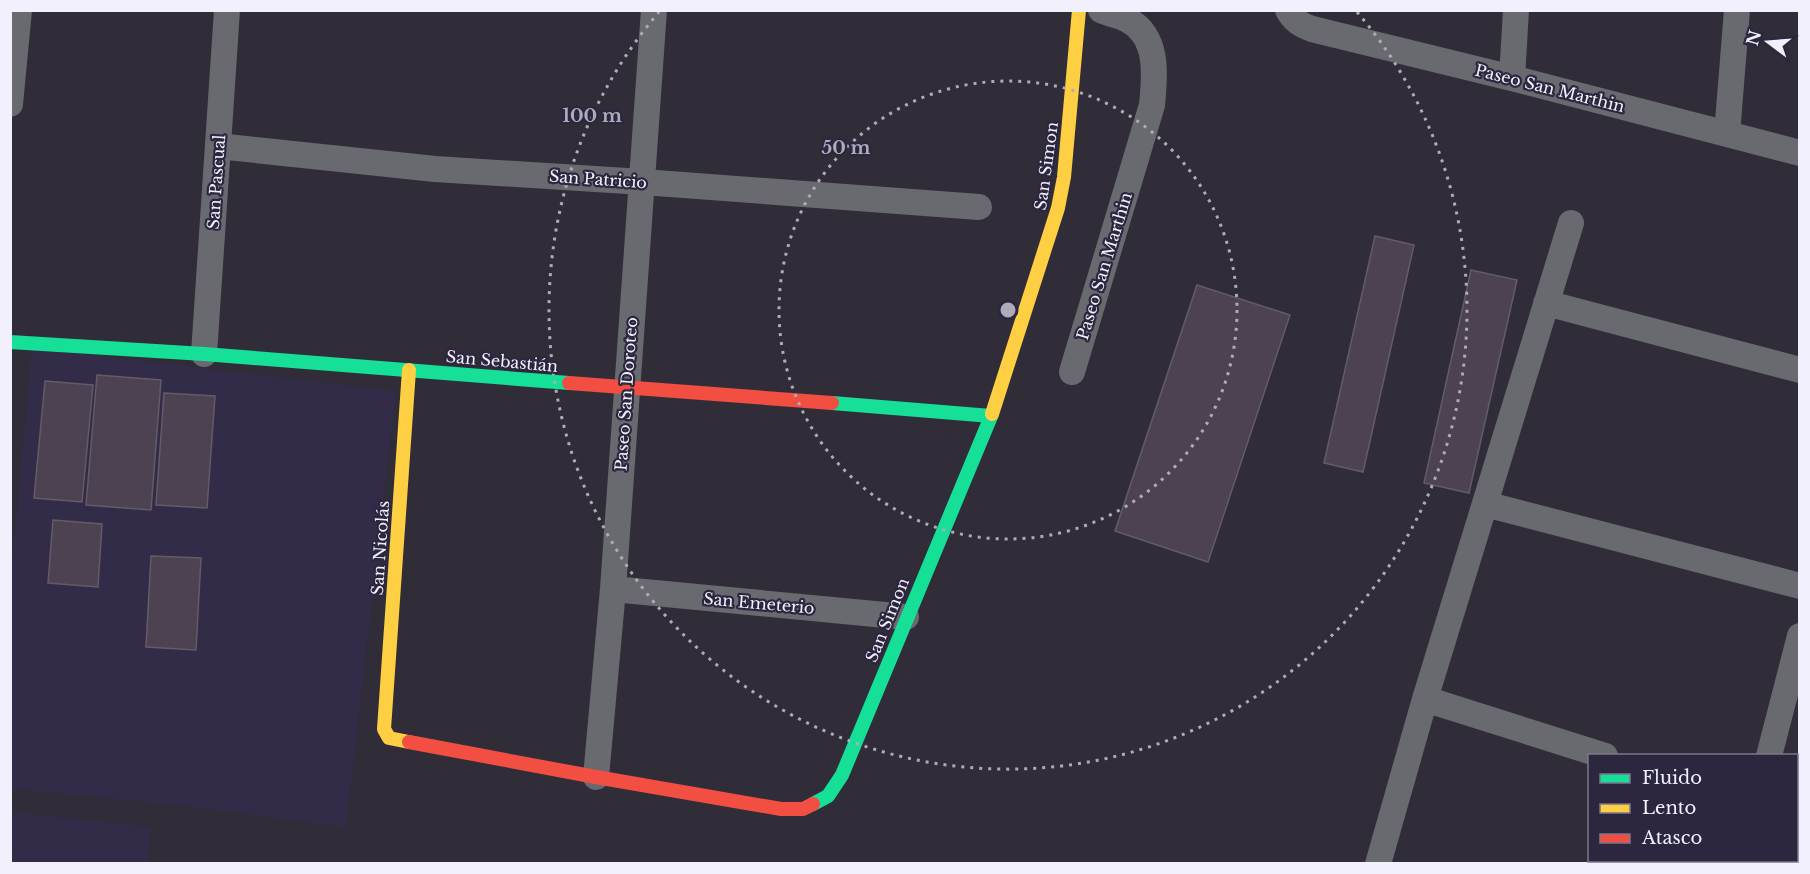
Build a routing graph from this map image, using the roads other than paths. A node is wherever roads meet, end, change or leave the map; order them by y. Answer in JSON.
{"nodes":[{"id":1,"x":19,"y":10,"type":"edge"},
{"id":2,"x":227,"y":10,"type":"edge"},
{"id":3,"x":654,"y":10,"type":"edge"},
{"id":4,"x":1079,"y":10,"type":"edge"},
{"id":5,"x":1101,"y":10,"type":"edge"},
{"id":6,"x":1516,"y":10,"type":"edge"},
{"id":7,"x":1737,"y":10,"type":"edge"},
{"id":8,"x":1295,"y":18,"type":"edge"},
{"id":9,"x":1512,"y":78,"type":"junction"},
{"id":10,"x":10,"y":104,"type":"edge"},
{"id":11,"x":1726,"y":134,"type":"junction"},
{"id":12,"x":218,"y":146,"type":"junction"},
{"id":13,"x":1800,"y":153,"type":"edge"},
{"id":14,"x":643,"y":182,"type":"junction"},
{"id":15,"x":979,"y":207,"type":"dead end"},
{"id":16,"x":1571,"y":223,"type":"dead end"},
{"id":17,"x":1546,"y":303,"type":"junction"},
{"id":18,"x":10,"y":342,"type":"edge"},
{"id":19,"x":204,"y":354,"type":"junction"},
{"id":20,"x":409,"y":370,"type":"junction"},
{"id":21,"x":1800,"y":370,"type":"edge"},
{"id":22,"x":1072,"y":372,"type":"dead end"},
{"id":23,"x":627,"y":388,"type":"junction"},
{"id":24,"x":991,"y":416,"type":"junction"},
{"id":25,"x":1485,"y":504,"type":"junction"},
{"id":26,"x":1800,"y":586,"type":"edge"},
{"id":27,"x":613,"y":589,"type":"junction"},
{"id":28,"x":906,"y":617,"type":"junction"},
{"id":29,"x":1800,"y":636,"type":"edge"},
{"id":30,"x":1425,"y":699,"type":"junction"},
{"id":31,"x":384,"y":729,"type":"joint"},
{"id":32,"x":1599,"y":754,"type":"edge"},
{"id":33,"x":1770,"y":754,"type":"edge"},
{"id":34,"x":596,"y":777,"type":"junction"},
{"id":35,"x":1378,"y":864,"type":"edge"}],
"edges":[{"from":1,"to":10,"type":"street"},
{"from":2,"to":12,"type":"street","name":"San Pascual"},
{"from":3,"to":14,"type":"street","name":"Paseo San Doroteo"},
{"from":4,"to":24,"type":"street","name":"San Simon"},
{"from":5,"to":22,"type":"street","name":"Paseo San Marthin"},
{"from":6,"to":9,"type":"street"},
{"from":7,"to":11,"type":"street"},
{"from":8,"to":9,"type":"street","name":"Paseo San Marthin"},
{"from":9,"to":11,"type":"street","name":"Paseo San Marthin"},
{"from":11,"to":13,"type":"street","name":"Paseo San Marthin"},
{"from":12,"to":14,"type":"street","name":"San Patricio"},
{"from":12,"to":19,"type":"street","name":"San Pascual"},
{"from":14,"to":15,"type":"street","name":"San Patricio"},
{"from":14,"to":23,"type":"street","name":"Paseo San Doroteo"},
{"from":16,"to":17,"type":"street"},
{"from":17,"to":21,"type":"street"},
{"from":17,"to":25,"type":"street"},
{"from":18,"to":19,"type":"street","name":"San Sebastián"},
{"from":19,"to":20,"type":"street","name":"San Sebastián"},
{"from":20,"to":23,"type":"street","name":"San Sebastián"},
{"from":20,"to":31,"type":"street","name":"San Nicolás"},
{"from":23,"to":24,"type":"street","name":"San Sebastián"},
{"from":23,"to":27,"type":"street","name":"Paseo San Doroteo"},
{"from":24,"to":28,"type":"street","name":"San Simon"},
{"from":25,"to":26,"type":"street"},
{"from":25,"to":30,"type":"street"},
{"from":27,"to":28,"type":"street","name":"San Emeterio"},
{"from":27,"to":34,"type":"street","name":"Paseo San Doroteo"},
{"from":28,"to":34,"type":"street","name":"San Simon"},
{"from":29,"to":33,"type":"street"},
{"from":30,"to":32,"type":"street"},
{"from":30,"to":35,"type":"street"},
{"from":31,"to":34,"type":"street","name":"San Simon"}]}
